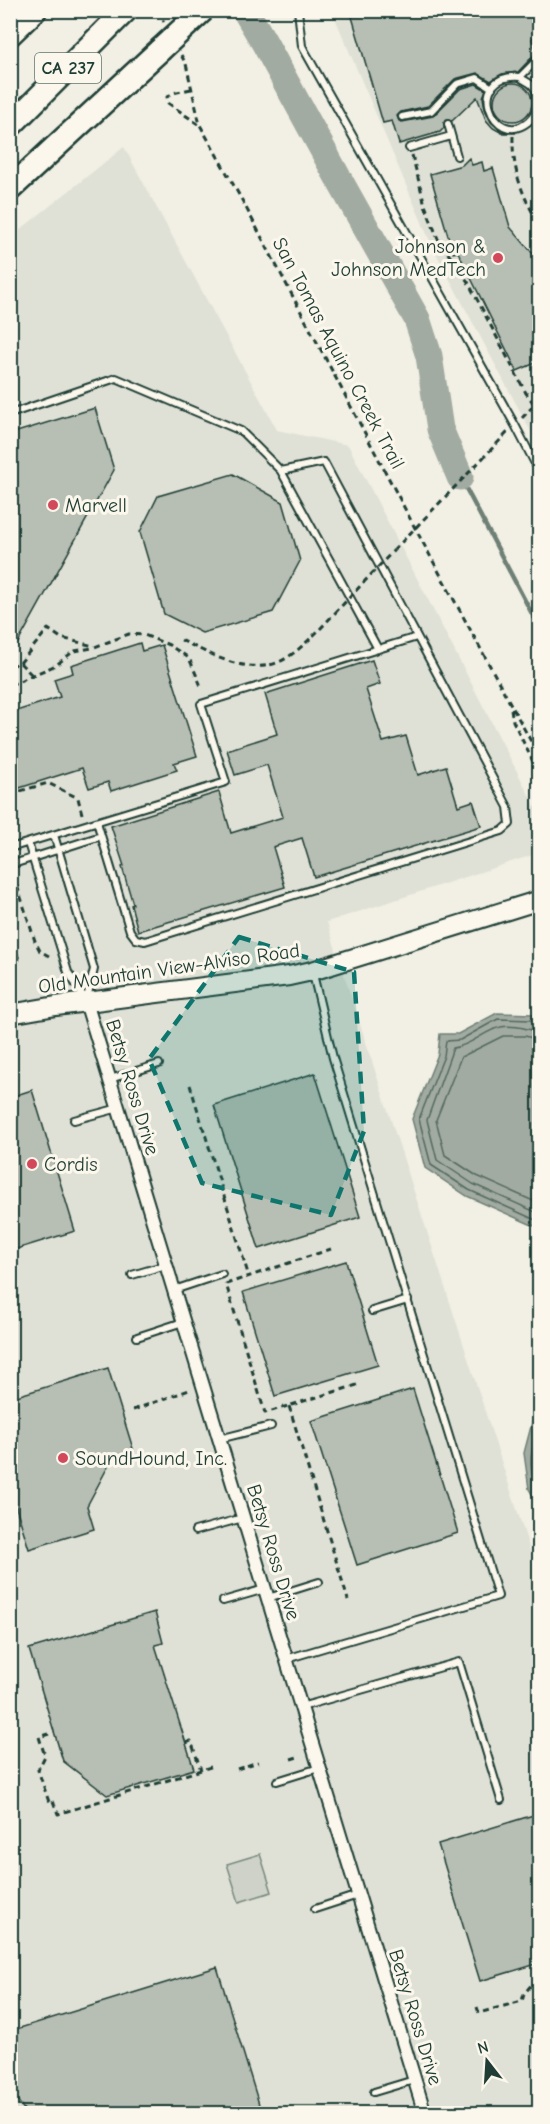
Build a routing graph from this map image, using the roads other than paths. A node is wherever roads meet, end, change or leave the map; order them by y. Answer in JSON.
{"nodes":[{"id":1,"x":35,"y":10,"type":"edge"},
{"id":2,"x":126,"y":10,"type":"edge"},
{"id":3,"x":203,"y":10,"type":"edge"},
{"id":4,"x":298,"y":10,"type":"edge"},
{"id":5,"x":10,"y":34,"type":"edge"},
{"id":6,"x":540,"y":57,"type":"edge"},
{"id":7,"x":520,"y":77,"type":"junction"},
{"id":8,"x":492,"y":88,"type":"junction"},
{"id":9,"x":402,"y":117,"type":"dead end"},
{"id":10,"x":448,"y":124,"type":"dead end"},
{"id":11,"x":10,"y":126,"type":"edge"},
{"id":12,"x":451,"y":136,"type":"junction"},
{"id":13,"x":410,"y":148,"type":"road end"},
{"id":14,"x":458,"y":156,"type":"dead end"},
{"id":15,"x":10,"y":189,"type":"edge"},
{"id":16,"x":10,"y":414,"type":"edge"},
{"id":17,"x":280,"y":471,"type":"junction"},
{"id":18,"x":540,"y":473,"type":"edge"},
{"id":19,"x":417,"y":637,"type":"junction"},
{"id":20,"x":378,"y":650,"type":"junction"},
{"id":21,"x":97,"y":822,"type":"junction"},
{"id":22,"x":54,"y":835,"type":"junction"},
{"id":23,"x":101,"y":836,"type":"junction"},
{"id":24,"x":28,"y":843,"type":"junction"},
{"id":25,"x":10,"y":848,"type":"edge"},
{"id":26,"x":58,"y":850,"type":"junction"},
{"id":27,"x":32,"y":857,"type":"junction"},
{"id":28,"x":10,"y":865,"type":"edge"},
{"id":29,"x":540,"y":900,"type":"edge"},
{"id":30,"x":10,"y":944,"type":"edge"},
{"id":31,"x":10,"y":960,"type":"edge"},
{"id":32,"x":312,"y":971,"type":"junction"},
{"id":33,"x":86,"y":1002,"type":"junction"},
{"id":34,"x":10,"y":1014,"type":"edge"},
{"id":35,"x":159,"y":1064,"type":"dead end"},
{"id":36,"x":110,"y":1079,"type":"junction"},
{"id":37,"x":119,"y":1108,"type":"junction"},
{"id":38,"x":74,"y":1120,"type":"dead end"},
{"id":39,"x":167,"y":1265,"type":"junction"},
{"id":40,"x":222,"y":1274,"type":"dead end"},
{"id":41,"x":132,"y":1275,"type":"dead end"},
{"id":42,"x":174,"y":1290,"type":"junction"},
{"id":43,"x":408,"y":1300,"type":"junction"},
{"id":44,"x":372,"y":1311,"type":"dead end"},
{"id":45,"x":184,"y":1322,"type":"junction"},
{"id":46,"x":137,"y":1337,"type":"dead end"},
{"id":47,"x":271,"y":1426,"type":"dead end"},
{"id":48,"x":219,"y":1439,"type":"junction"},
{"id":49,"x":244,"y":1518,"type":"junction"},
{"id":50,"x":195,"y":1531,"type":"dead end"},
{"id":51,"x":319,"y":1582,"type":"dead end"},
{"id":52,"x":266,"y":1593,"type":"junction"},
{"id":53,"x":223,"y":1601,"type":"dead end"},
{"id":54,"x":286,"y":1659,"type":"junction"},
{"id":55,"x":301,"y":1707,"type":"junction"},
{"id":56,"x":320,"y":1768,"type":"junction"},
{"id":57,"x":277,"y":1781,"type":"dead end"},
{"id":58,"x":501,"y":1800,"type":"dead end"},
{"id":59,"x":358,"y":1895,"type":"junction"},
{"id":60,"x":315,"y":1909,"type":"dead end"},
{"id":61,"x":414,"y":2080,"type":"junction"},
{"id":62,"x":374,"y":2092,"type":"dead end"},
{"id":63,"x":425,"y":2114,"type":"edge"}],
"edges":[{"from":1,"to":5,"type":"highway"},
{"from":2,"to":11,"type":"highway","number":"CA 237"},
{"from":3,"to":15,"type":"highway","bridge":true},
{"from":4,"to":18,"type":"lane"},
{"from":6,"to":7,"type":"lane"},
{"from":7,"to":8,"type":"lane"},
{"from":7,"to":8,"type":"lane"},
{"from":8,"to":9,"type":"lane"},
{"from":10,"to":12,"type":"lane"},
{"from":12,"to":13,"type":"lane"},
{"from":12,"to":14,"type":"lane"},
{"from":16,"to":17,"type":"lane"},
{"from":17,"to":19,"type":"lane"},
{"from":17,"to":20,"type":"lane"},
{"from":19,"to":20,"type":"lane"},
{"from":19,"to":23,"type":"lane"},
{"from":20,"to":21,"type":"lane"},
{"from":21,"to":22,"type":"lane"},
{"from":21,"to":23,"type":"lane"},
{"from":22,"to":24,"type":"lane"},
{"from":22,"to":26,"type":"lane"},
{"from":23,"to":26,"type":"lane"},
{"from":24,"to":25,"type":"lane"},
{"from":24,"to":27,"type":"lane"},
{"from":26,"to":27,"type":"lane"},
{"from":26,"to":33,"type":"lane"},
{"from":27,"to":28,"type":"lane"},
{"from":27,"to":33,"type":"lane"},
{"from":29,"to":32,"type":"street","name":"Old Mountain View-Alviso Road"},
{"from":30,"to":31,"type":"lane"},
{"from":32,"to":33,"type":"street","name":"Old Mountain View-Alviso Road"},
{"from":32,"to":43,"type":"lane"},
{"from":33,"to":34,"type":"street","name":"Old Mountain View-Alviso Road"},
{"from":33,"to":36,"type":"street","name":"Betsy Ross Drive"},
{"from":35,"to":36,"type":"lane"},
{"from":36,"to":37,"type":"street","name":"Betsy Ross Drive"},
{"from":37,"to":38,"type":"lane"},
{"from":37,"to":39,"type":"street","name":"Betsy Ross Drive"},
{"from":39,"to":41,"type":"lane"},
{"from":39,"to":42,"type":"street","name":"Betsy Ross Drive"},
{"from":40,"to":42,"type":"lane"},
{"from":42,"to":45,"type":"street","name":"Betsy Ross Drive"},
{"from":43,"to":44,"type":"lane"},
{"from":43,"to":54,"type":"lane"},
{"from":45,"to":46,"type":"lane"},
{"from":45,"to":48,"type":"street","name":"Betsy Ross Drive"},
{"from":47,"to":48,"type":"lane"},
{"from":48,"to":49,"type":"street","name":"Betsy Ross Drive"},
{"from":49,"to":50,"type":"lane"},
{"from":49,"to":52,"type":"street","name":"Betsy Ross Drive"},
{"from":51,"to":52,"type":"lane"},
{"from":52,"to":53,"type":"lane"},
{"from":52,"to":54,"type":"street","name":"Betsy Ross Drive"},
{"from":54,"to":55,"type":"street","name":"Betsy Ross Drive"},
{"from":55,"to":56,"type":"street","name":"Betsy Ross Drive"},
{"from":55,"to":58,"type":"lane"},
{"from":56,"to":57,"type":"lane"},
{"from":56,"to":59,"type":"street","name":"Betsy Ross Drive"},
{"from":59,"to":60,"type":"lane"},
{"from":59,"to":61,"type":"street","name":"Betsy Ross Drive"},
{"from":61,"to":62,"type":"lane"},
{"from":61,"to":63,"type":"street","name":"Betsy Ross Drive"}]}
